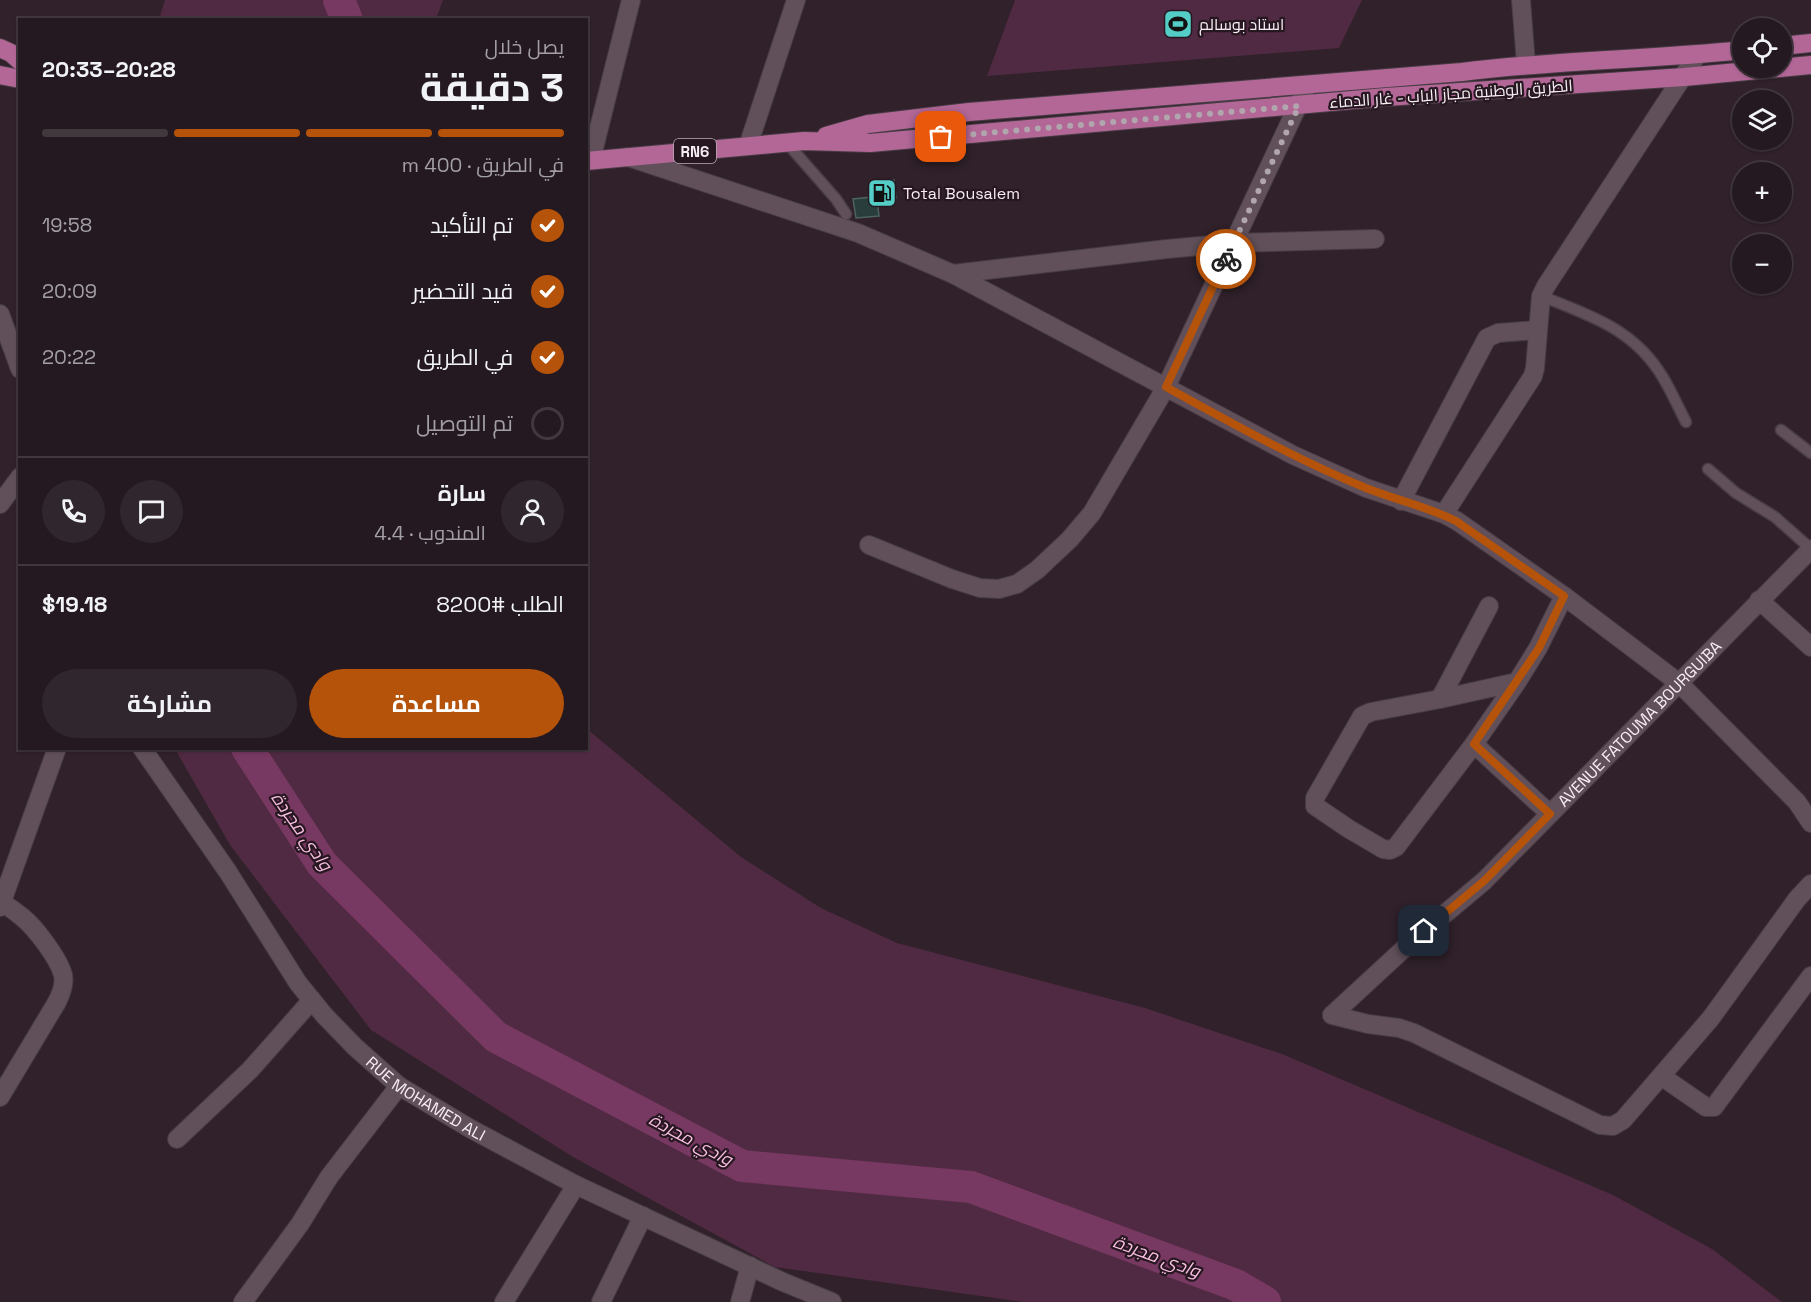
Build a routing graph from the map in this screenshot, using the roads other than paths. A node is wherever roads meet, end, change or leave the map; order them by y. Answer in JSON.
{"nodes":[{"id":1,"x":631,"y":0,"type":"edge"},
{"id":2,"x":796,"y":0,"type":"edge"},
{"id":3,"x":1521,"y":0,"type":"edge"},
{"id":4,"x":1811,"y":43,"type":"edge"},
{"id":5,"x":1792,"y":45,"type":"edge"},
{"id":6,"x":0,"y":48,"type":"edge"},
{"id":7,"x":1732,"y":51,"type":"edge"},
{"id":8,"x":1697,"y":55,"type":"junction"},
{"id":9,"x":18,"y":59,"type":"edge"},
{"id":10,"x":1526,"y":64,"type":"junction"},
{"id":11,"x":1810,"y":64,"type":"edge"},
{"id":12,"x":1462,"y":72,"type":"junction"},
{"id":13,"x":0,"y":75,"type":"edge"},
{"id":14,"x":1684,"y":77,"type":"junction"},
{"id":15,"x":18,"y":79,"type":"edge"},
{"id":16,"x":1386,"y":79,"type":"junction"},
{"id":17,"x":1307,"y":86,"type":"junction"},
{"id":18,"x":1463,"y":93,"type":"junction"},
{"id":19,"x":1386,"y":98,"type":"junction"},
{"id":20,"x":1299,"y":106,"type":"junction"},
{"id":21,"x":1014,"y":109,"type":"junction"},
{"id":22,"x":1013,"y":131,"type":"junction"},
{"id":23,"x":796,"y":142,"type":"junction"},
{"id":24,"x":748,"y":146,"type":"junction"},
{"id":25,"x":628,"y":157,"type":"junction"},
{"id":26,"x":589,"y":160,"type":"edge"},
{"id":27,"x":846,"y":214,"type":"dead end"},
{"id":28,"x":1375,"y":239,"type":"dead end"},
{"id":29,"x":1233,"y":243,"type":"junction"},
{"id":30,"x":953,"y":274,"type":"junction"},
{"id":31,"x":1541,"y":296,"type":"junction"},
{"id":32,"x":0,"y":314,"type":"edge"},
{"id":33,"x":1537,"y":330,"type":"junction"},
{"id":34,"x":18,"y":364,"type":"edge"},
{"id":35,"x":1166,"y":387,"type":"junction"},
{"id":36,"x":1686,"y":422,"type":"dead end"},
{"id":37,"x":1781,"y":429,"type":"dead end"},
{"id":38,"x":1811,"y":453,"type":"edge"},
{"id":39,"x":1708,"y":469,"type":"dead end"},
{"id":40,"x":18,"y":480,"type":"edge"},
{"id":41,"x":1401,"y":501,"type":"junction"},
{"id":42,"x":0,"y":504,"type":"edge"},
{"id":43,"x":1444,"y":514,"type":"junction"},
{"id":44,"x":869,"y":545,"type":"dead end"},
{"id":45,"x":1811,"y":549,"type":"edge"},
{"id":46,"x":1564,"y":596,"type":"junction"},
{"id":47,"x":1759,"y":600,"type":"junction"},
{"id":48,"x":1489,"y":606,"type":"dead end"},
{"id":49,"x":1811,"y":647,"type":"edge"},
{"id":50,"x":1517,"y":682,"type":"junction"},
{"id":51,"x":1679,"y":682,"type":"junction"},
{"id":52,"x":1440,"y":699,"type":"junction"},
{"id":53,"x":1474,"y":744,"type":"junction"},
{"id":54,"x":56,"y":750,"type":"edge"},
{"id":55,"x":143,"y":750,"type":"edge"},
{"id":56,"x":1550,"y":814,"type":"junction"},
{"id":57,"x":1811,"y":823,"type":"edge"},
{"id":58,"x":1811,"y":884,"type":"edge"},
{"id":59,"x":1,"y":905,"type":"edge"},
{"id":60,"x":1811,"y":976,"type":"edge"},
{"id":61,"x":312,"y":1000,"type":"junction"},
{"id":62,"x":1661,"y":1076,"type":"junction"},
{"id":63,"x":399,"y":1086,"type":"junction"},
{"id":64,"x":0,"y":1097,"type":"edge"},
{"id":65,"x":177,"y":1139,"type":"dead end"},
{"id":66,"x":576,"y":1185,"type":"junction"},
{"id":67,"x":643,"y":1216,"type":"junction"},
{"id":68,"x":750,"y":1266,"type":"junction"},
{"id":69,"x":243,"y":1302,"type":"edge"},
{"id":70,"x":504,"y":1302,"type":"edge"},
{"id":71,"x":601,"y":1302,"type":"edge"},
{"id":72,"x":740,"y":1302,"type":"edge"},
{"id":73,"x":832,"y":1302,"type":"edge"}],
"edges":[{"from":1,"to":26,"type":"street"},
{"from":2,"to":24,"type":"street"},
{"from":3,"to":10,"type":"street"},
{"from":4,"to":5,"type":"main road"},
{"from":6,"to":9,"type":"main road"},
{"from":7,"to":8,"type":"main road","name":"الطريق الوطنية مجاز الباب - غار الدماء","number":"RN6"},
{"from":8,"to":10,"type":"main road","name":"الطريق الوطنية مجاز الباب - غار الدماء","number":"RN6"},
{"from":8,"to":14,"type":"street"},
{"from":10,"to":12,"type":"main road","name":"الطريق الوطنية مجاز الباب - غار الدماء","number":"RN6"},
{"from":11,"to":14,"type":"main road","name":"الطريق الوطنية مجاز الباب - غار الدماء","number":"RN6"},
{"from":12,"to":16,"type":"main road","name":"الطريق الوطنية مجاز الباب - غار الدماء","number":"RN6"},
{"from":12,"to":18,"type":"main road"},
{"from":13,"to":15,"type":"main road"},
{"from":14,"to":18,"type":"main road","name":"الطريق الوطنية مجاز الباب - غار الدماء","number":"RN6"},
{"from":14,"to":31,"type":"street"},
{"from":16,"to":17,"type":"main road","name":"الطريق الوطنية مجاز الباب - غار الدماء","number":"RN6"},
{"from":16,"to":19,"type":"main road"},
{"from":17,"to":20,"type":"street"},
{"from":17,"to":21,"type":"main road","name":"الطريق الوطنية مجاز الباب - غار الدماء","number":"RN6"},
{"from":18,"to":19,"type":"main road","name":"الطريق الوطنية مجاز الباب - غار الدماء","number":"RN6"},
{"from":19,"to":20,"type":"main road","name":"الطريق الوطنية مجاز الباب - غار الدماء","number":"RN6"},
{"from":20,"to":22,"type":"main road","name":"الطريق الوطنية مجاز الباب - غار الدماء","number":"RN6"},
{"from":20,"to":29,"type":"street"},
{"from":21,"to":22,"type":"main road"},
{"from":21,"to":23,"type":"main road","name":"الطريق الوطنية مجاز الباب - غار الدماء","number":"RN6"},
{"from":22,"to":23,"type":"main road","name":"الطريق الوطنية مجاز الباب - غار الدماء","number":"RN6"},
{"from":23,"to":24,"type":"main road","name":"الطريق الوطنية مجاز الباب - غار الدماء","number":"RN6"},
{"from":23,"to":27,"type":"lane"},
{"from":24,"to":25,"type":"main road","name":"الطريق الوطنية مجاز الباب - غار الدماء","number":"RN6"},
{"from":25,"to":26,"type":"main road","name":"الطريق الوطنية مجاز الباب - غار الدماء","number":"RN6"},
{"from":25,"to":30,"type":"street"},
{"from":28,"to":29,"type":"street"},
{"from":29,"to":30,"type":"street"},
{"from":29,"to":35,"type":"street"},
{"from":30,"to":35,"type":"street"},
{"from":31,"to":33,"type":"street"},
{"from":31,"to":36,"type":"lane"},
{"from":32,"to":34,"type":"street"},
{"from":33,"to":41,"type":"street"},
{"from":33,"to":43,"type":"street"},
{"from":35,"to":41,"type":"street"},
{"from":35,"to":44,"type":"street"},
{"from":37,"to":38,"type":"lane"},
{"from":39,"to":45,"type":"lane"},
{"from":40,"to":42,"type":"street"},
{"from":41,"to":43,"type":"street"},
{"from":43,"to":46,"type":"street"},
{"from":45,"to":47,"type":"street","name":"AVENUE FATOUMA BOURGUIBA"},
{"from":46,"to":50,"type":"street"},
{"from":46,"to":51,"type":"street"},
{"from":47,"to":49,"type":"street"},
{"from":47,"to":51,"type":"street","name":"AVENUE FATOUMA BOURGUIBA"},
{"from":48,"to":52,"type":"street"},
{"from":50,"to":52,"type":"street"},
{"from":50,"to":53,"type":"street"},
{"from":51,"to":56,"type":"street","name":"AVENUE FATOUMA BOURGUIBA"},
{"from":51,"to":57,"type":"street"},
{"from":52,"to":53,"type":"street"},
{"from":53,"to":56,"type":"street"},
{"from":54,"to":59,"type":"street"},
{"from":55,"to":61,"type":"street","name":"RUE MOHAMED ALI"},
{"from":56,"to":62,"type":"street","name":"AVENUE FATOUMA BOURGUIBA"},
{"from":58,"to":62,"type":"street"},
{"from":59,"to":64,"type":"street"},
{"from":60,"to":62,"type":"street"},
{"from":61,"to":63,"type":"street","name":"RUE MOHAMED ALI"},
{"from":61,"to":65,"type":"street"},
{"from":63,"to":66,"type":"street","name":"RUE MOHAMED ALI"},
{"from":63,"to":69,"type":"street"},
{"from":66,"to":67,"type":"street","name":"RUE MOHAMED ALI"},
{"from":66,"to":70,"type":"street"},
{"from":67,"to":68,"type":"street","name":"RUE MOHAMED ALI"},
{"from":67,"to":71,"type":"street"},
{"from":68,"to":72,"type":"street"},
{"from":68,"to":73,"type":"street","name":"RUE MOHAMED ALI"}]}
